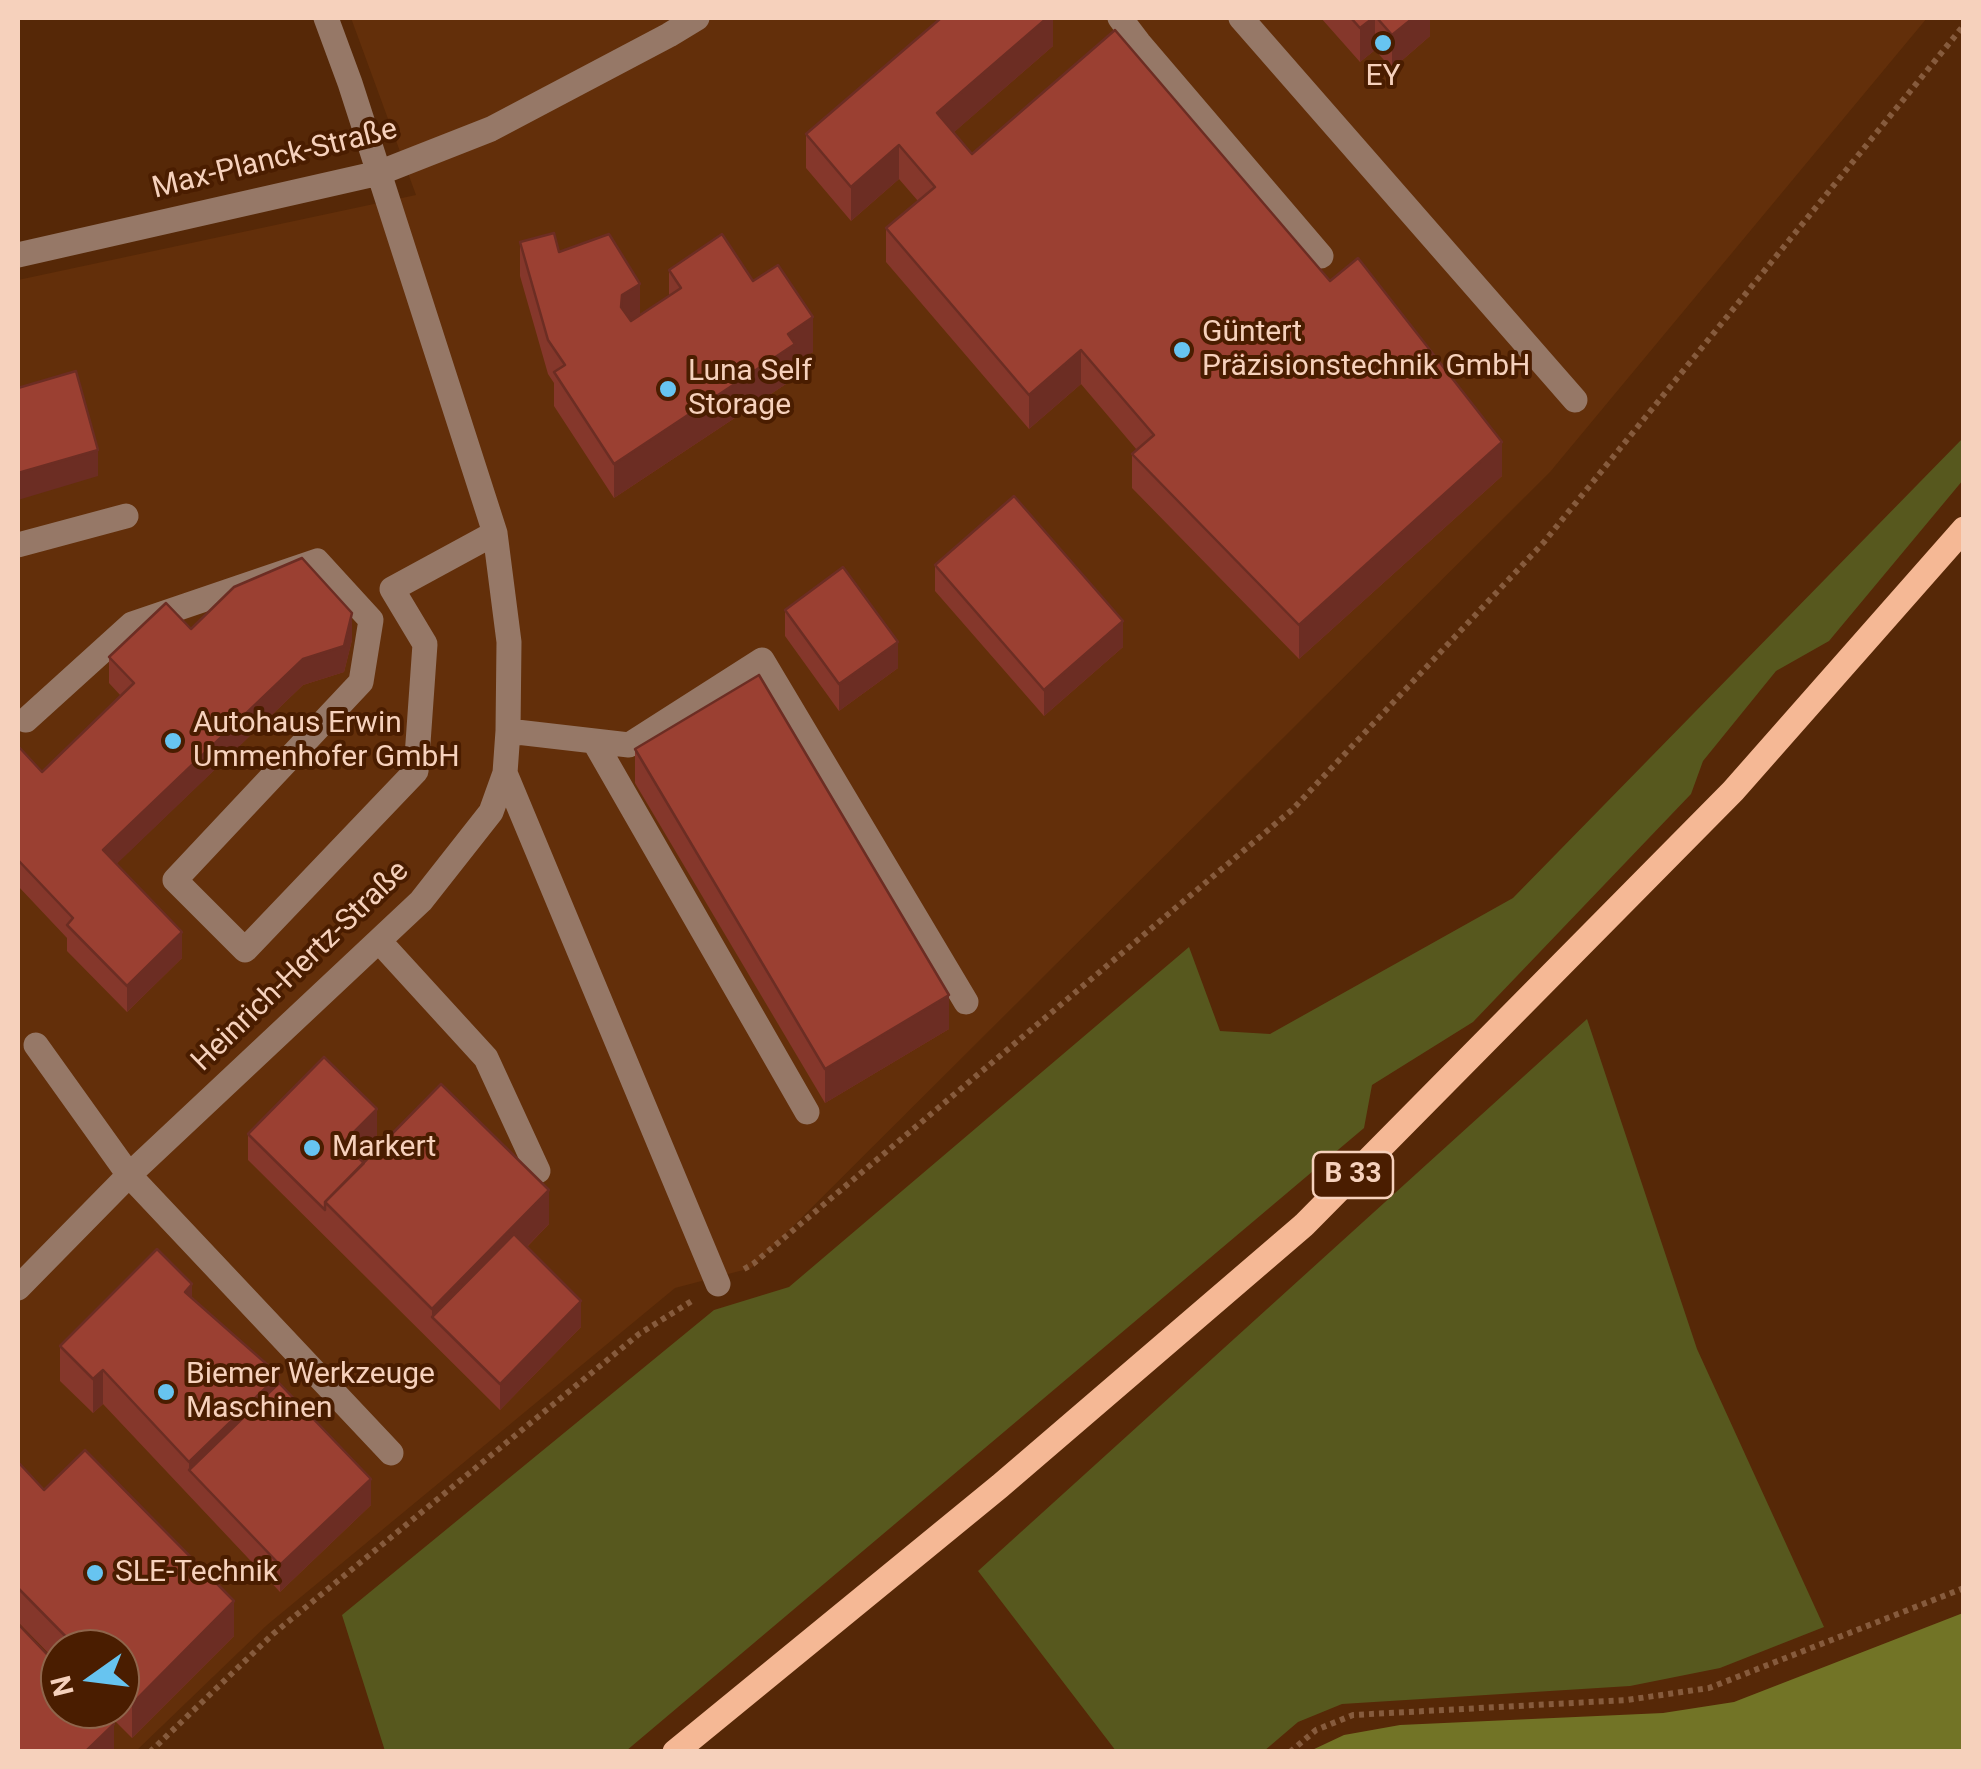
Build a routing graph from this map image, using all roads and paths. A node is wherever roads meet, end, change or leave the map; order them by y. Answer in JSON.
{"nodes":[{"id":1,"x":326,"y":18,"type":"edge"},
{"id":2,"x":697,"y":18,"type":"edge"},
{"id":3,"x":1120,"y":18,"type":"edge"},
{"id":4,"x":1241,"y":18,"type":"edge"},
{"id":5,"x":1964,"y":25,"type":"edge"},
{"id":6,"x":379,"y":172,"type":"junction"},
{"id":7,"x":18,"y":254,"type":"edge"},
{"id":8,"x":1322,"y":256,"type":"dead end"},
{"id":9,"x":1575,"y":400,"type":"dead end"},
{"id":10,"x":126,"y":516,"type":"dead end"},
{"id":11,"x":1964,"y":529,"type":"edge"},
{"id":12,"x":495,"y":534,"type":"junction"},
{"id":13,"x":18,"y":544,"type":"edge"},
{"id":14,"x":392,"y":589,"type":"junction"},
{"id":15,"x":358,"y":605,"type":"junction"},
{"id":16,"x":26,"y":720,"type":"dead end"},
{"id":17,"x":508,"y":731,"type":"junction"},
{"id":18,"x":594,"y":741,"type":"junction"},
{"id":19,"x":505,"y":773,"type":"junction"},
{"id":20,"x":380,"y":941,"type":"junction"},
{"id":21,"x":966,"y":1002,"type":"dead end"},
{"id":22,"x":36,"y":1044,"type":"dead end"},
{"id":23,"x":807,"y":1112,"type":"dead end"},
{"id":24,"x":538,"y":1171,"type":"dead end"},
{"id":25,"x":129,"y":1175,"type":"junction"},
{"id":26,"x":718,"y":1284,"type":"junction"},
{"id":27,"x":18,"y":1288,"type":"edge"},
{"id":28,"x":391,"y":1453,"type":"dead end"},
{"id":29,"x":1964,"y":1588,"type":"edge"},
{"id":30,"x":150,"y":1752,"type":"edge"},
{"id":31,"x":676,"y":1752,"type":"edge"},
{"id":32,"x":1290,"y":1752,"type":"edge"}],
"edges":[{"from":1,"to":6,"type":"street","name":"Heinrich-Hertz-Straße"},
{"from":2,"to":6,"type":"street","name":"Max-Planck-Straße"},
{"from":3,"to":8,"type":"street"},
{"from":4,"to":9,"type":"street"},
{"from":5,"to":26,"type":"path"},
{"from":6,"to":7,"type":"street","name":"Max-Planck-Straße"},
{"from":6,"to":12,"type":"street","name":"Heinrich-Hertz-Straße"},
{"from":10,"to":13,"type":"street"},
{"from":11,"to":31,"type":"main road","number":"B 33"},
{"from":12,"to":14,"type":"street"},
{"from":12,"to":17,"type":"street","name":"Heinrich-Hertz-Straße"},
{"from":14,"to":15,"type":"street"},
{"from":14,"to":15,"type":"street"},
{"from":15,"to":16,"type":"street"},
{"from":17,"to":18,"type":"street"},
{"from":17,"to":19,"type":"street","name":"Heinrich-Hertz-Straße"},
{"from":18,"to":21,"type":"street"},
{"from":18,"to":23,"type":"street"},
{"from":19,"to":20,"type":"street","name":"Heinrich-Hertz-Straße"},
{"from":19,"to":26,"type":"street"},
{"from":20,"to":24,"type":"street"},
{"from":20,"to":25,"type":"street","name":"Heinrich-Hertz-Straße"},
{"from":22,"to":25,"type":"street"},
{"from":25,"to":27,"type":"street","name":"Heinrich-Hertz-Straße"},
{"from":25,"to":28,"type":"street"},
{"from":26,"to":30,"type":"path"},
{"from":29,"to":32,"type":"path"}]}
